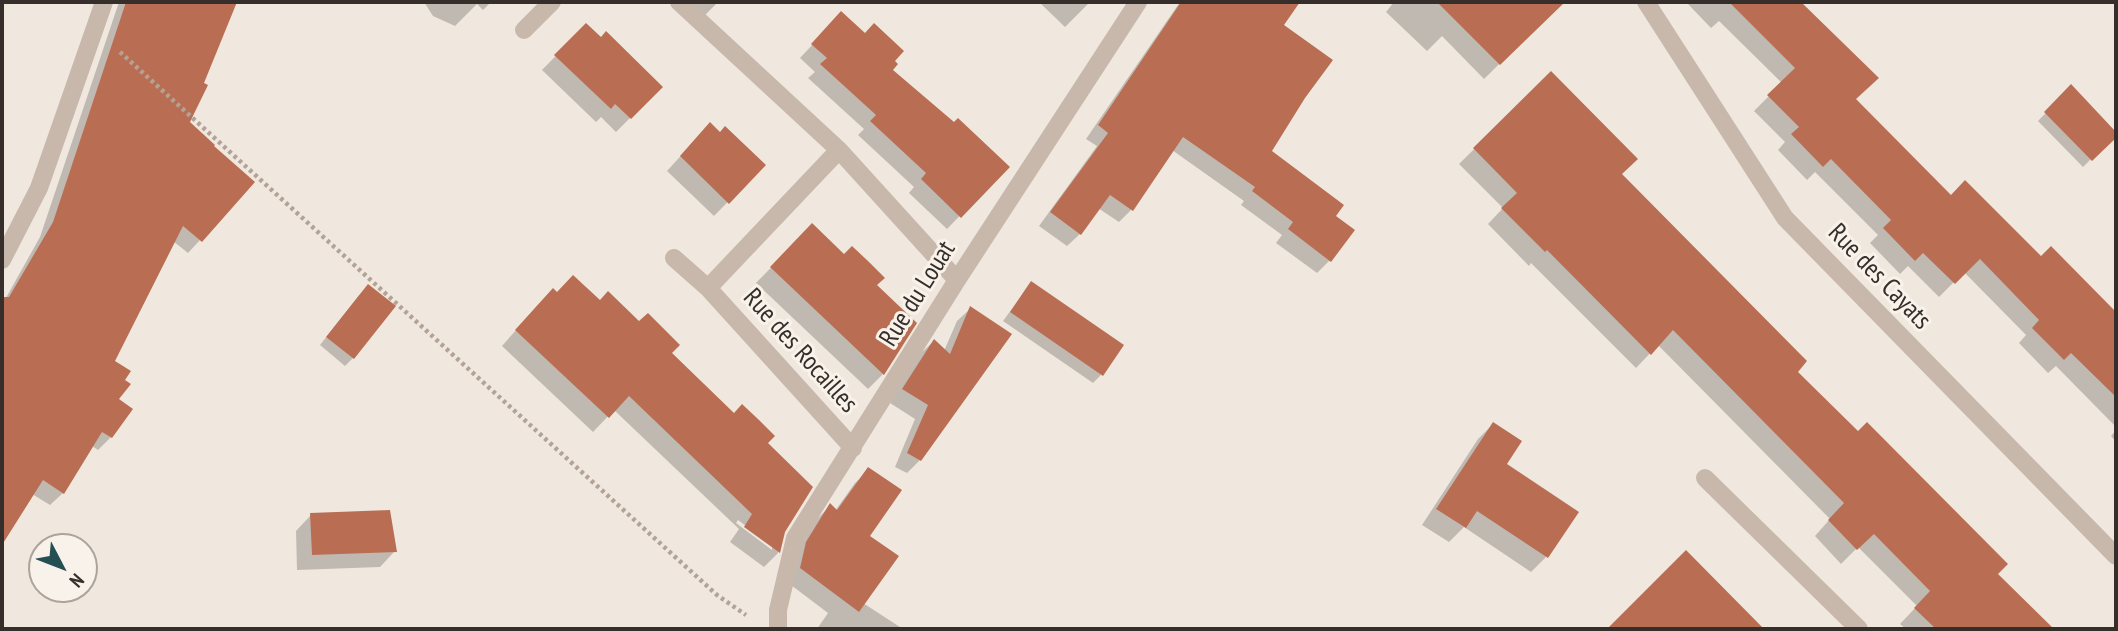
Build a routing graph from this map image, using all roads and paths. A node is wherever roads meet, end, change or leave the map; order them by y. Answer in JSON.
{"nodes":[{"id":1,"x":104,"y":2,"type":"edge"},
{"id":2,"x":552,"y":2,"type":"edge"},
{"id":3,"x":679,"y":2,"type":"edge"},
{"id":4,"x":1138,"y":2,"type":"edge"},
{"id":5,"x":1646,"y":2,"type":"edge"},
{"id":6,"x":97,"y":23,"type":"junction"},
{"id":7,"x":524,"y":30,"type":"dead end"},
{"id":8,"x":839,"y":150,"type":"junction"},
{"id":9,"x":674,"y":258,"type":"dead end"},
{"id":10,"x":2,"y":260,"type":"edge"},
{"id":11,"x":957,"y":280,"type":"junction"},
{"id":12,"x":708,"y":288,"type":"junction"},
{"id":13,"x":853,"y":448,"type":"junction"},
{"id":14,"x":1705,"y":478,"type":"dead end"},
{"id":15,"x":2116,"y":556,"type":"edge"},
{"id":16,"x":757,"y":622,"type":"dead end"},
{"id":17,"x":778,"y":629,"type":"edge"},
{"id":18,"x":1859,"y":629,"type":"edge"}],
"edges":[{"from":1,"to":6,"type":"street"},
{"from":2,"to":7,"type":"street"},
{"from":3,"to":8,"type":"street"},
{"from":4,"to":11,"type":"street","name":"Rue du Louat"},
{"from":5,"to":15,"type":"street","name":"Rue des Cayats"},
{"from":6,"to":10,"type":"street"},
{"from":6,"to":16,"type":"path"},
{"from":8,"to":11,"type":"street"},
{"from":8,"to":12,"type":"street","name":"Rue des Rocailles"},
{"from":9,"to":12,"type":"street","name":"Rue des Rocailles"},
{"from":11,"to":13,"type":"street","name":"Rue du Louat"},
{"from":12,"to":13,"type":"street","name":"Rue des Rocailles"},
{"from":13,"to":17,"type":"street","name":"Rue du Louat"},
{"from":14,"to":18,"type":"street"}]}
